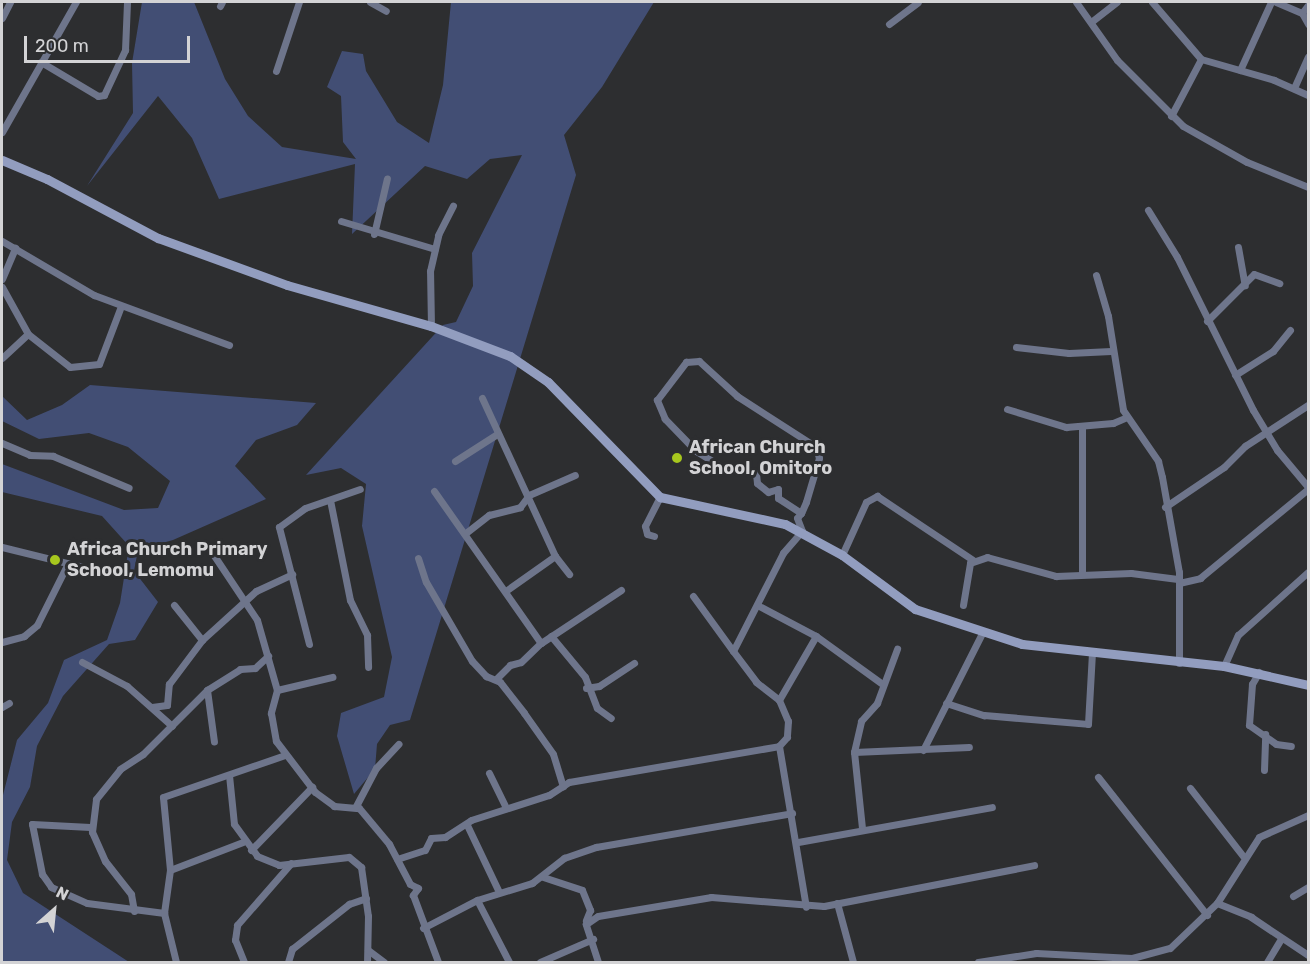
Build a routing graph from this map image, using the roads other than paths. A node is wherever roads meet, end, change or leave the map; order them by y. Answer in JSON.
{"nodes":[{"id":1,"x":10,"y":2,"type":"edge"},
{"id":2,"x":76,"y":2,"type":"edge"},
{"id":3,"x":127,"y":2,"type":"edge"},
{"id":4,"x":298,"y":2,"type":"edge"},
{"id":5,"x":370,"y":2,"type":"edge"},
{"id":6,"x":918,"y":2,"type":"edge"},
{"id":7,"x":1076,"y":2,"type":"edge"},
{"id":8,"x":1117,"y":2,"type":"edge"},
{"id":9,"x":1152,"y":2,"type":"edge"},
{"id":10,"x":1271,"y":2,"type":"edge"},
{"id":11,"x":1276,"y":2,"type":"edge"},
{"id":12,"x":1308,"y":4,"type":"edge"},
{"id":13,"x":386,"y":10,"type":"dead end"},
{"id":14,"x":1302,"y":13,"type":"junction"},
{"id":15,"x":2,"y":18,"type":"edge"},
{"id":16,"x":1091,"y":22,"type":"junction"},
{"id":17,"x":889,"y":24,"type":"dead end"},
{"id":18,"x":1308,"y":24,"type":"edge"},
{"id":19,"x":1308,"y":57,"type":"edge"},
{"id":20,"x":1202,"y":59,"type":"junction"},
{"id":21,"x":41,"y":62,"type":"junction"},
{"id":22,"x":1240,"y":70,"type":"junction"},
{"id":23,"x":276,"y":71,"type":"dead end"},
{"id":24,"x":1294,"y":88,"type":"junction"},
{"id":25,"x":1308,"y":95,"type":"edge"},
{"id":26,"x":1171,"y":116,"type":"junction"},
{"id":27,"x":2,"y":132,"type":"edge"},
{"id":28,"x":2,"y":160,"type":"edge"},
{"id":29,"x":387,"y":178,"type":"dead end"},
{"id":30,"x":1308,"y":187,"type":"edge"},
{"id":31,"x":453,"y":206,"type":"dead end"},
{"id":32,"x":1148,"y":210,"type":"dead end"},
{"id":33,"x":341,"y":221,"type":"dead end"},
{"id":34,"x":374,"y":234,"type":"junction"},
{"id":35,"x":2,"y":241,"type":"edge"},
{"id":36,"x":1238,"y":247,"type":"dead end"},
{"id":37,"x":15,"y":248,"type":"junction"},
{"id":38,"x":435,"y":249,"type":"junction"},
{"id":39,"x":1096,"y":275,"type":"dead end"},
{"id":40,"x":2,"y":279,"type":"edge"},
{"id":41,"x":1279,"y":283,"type":"dead end"},
{"id":42,"x":1245,"y":285,"type":"junction"},
{"id":43,"x":2,"y":287,"type":"edge"},
{"id":44,"x":121,"y":306,"type":"junction"},
{"id":45,"x":1207,"y":321,"type":"junction"},
{"id":46,"x":431,"y":326,"type":"junction"},
{"id":47,"x":1290,"y":330,"type":"dead end"},
{"id":48,"x":28,"y":334,"type":"junction"},
{"id":49,"x":229,"y":345,"type":"dead end"},
{"id":50,"x":1016,"y":347,"type":"dead end"},
{"id":51,"x":1111,"y":351,"type":"junction"},
{"id":52,"x":2,"y":358,"type":"edge"},
{"id":53,"x":1235,"y":375,"type":"junction"},
{"id":54,"x":482,"y":398,"type":"dead end"},
{"id":55,"x":1308,"y":405,"type":"edge"},
{"id":56,"x":1007,"y":409,"type":"dead end"},
{"id":57,"x":1127,"y":417,"type":"junction"},
{"id":58,"x":1082,"y":427,"type":"junction"},
{"id":59,"x":1267,"y":432,"type":"junction"},
{"id":60,"x":498,"y":434,"type":"junction"},
{"id":61,"x":2,"y":443,"type":"edge"},
{"id":62,"x":455,"y":461,"type":"dead end"},
{"id":63,"x":575,"y":475,"type":"dead end"},
{"id":64,"x":129,"y":488,"type":"dead end"},
{"id":65,"x":1308,"y":488,"type":"edge"},
{"id":66,"x":360,"y":489,"type":"dead end"},
{"id":67,"x":434,"y":491,"type":"dead end"},
{"id":68,"x":530,"y":495,"type":"junction"},
{"id":69,"x":660,"y":496,"type":"junction"},
{"id":70,"x":330,"y":500,"type":"junction"},
{"id":71,"x":1166,"y":507,"type":"junction"},
{"id":72,"x":801,"y":513,"type":"junction"},
{"id":73,"x":802,"y":531,"type":"junction"},
{"id":74,"x":467,"y":532,"type":"junction"},
{"id":75,"x":654,"y":536,"type":"dead end"},
{"id":76,"x":207,"y":545,"type":"dead end"},
{"id":77,"x":2,"y":547,"type":"edge"},
{"id":78,"x":842,"y":555,"type":"junction"},
{"id":79,"x":555,"y":556,"type":"junction"},
{"id":80,"x":418,"y":558,"type":"dead end"},
{"id":81,"x":973,"y":560,"type":"junction"},
{"id":82,"x":68,"y":563,"type":"junction"},
{"id":83,"x":104,"y":572,"type":"dead end"},
{"id":84,"x":1308,"y":572,"type":"edge"},
{"id":85,"x":1082,"y":573,"type":"junction"},
{"id":86,"x":292,"y":574,"type":"junction"},
{"id":87,"x":569,"y":574,"type":"dead end"},
{"id":88,"x":1179,"y":578,"type":"junction"},
{"id":89,"x":621,"y":590,"type":"dead end"},
{"id":90,"x":507,"y":591,"type":"junction"},
{"id":91,"x":693,"y":596,"type":"dead end"},
{"id":92,"x":247,"y":600,"type":"junction"},
{"id":93,"x":174,"y":605,"type":"dead end"},
{"id":94,"x":963,"y":605,"type":"dead end"},
{"id":95,"x":759,"y":606,"type":"junction"},
{"id":96,"x":982,"y":633,"type":"junction"},
{"id":97,"x":551,"y":636,"type":"junction"},
{"id":98,"x":816,"y":636,"type":"junction"},
{"id":99,"x":202,"y":640,"type":"junction"},
{"id":100,"x":2,"y":642,"type":"edge"},
{"id":101,"x":541,"y":643,"type":"junction"},
{"id":102,"x":309,"y":644,"type":"dead end"},
{"id":103,"x":897,"y":649,"type":"dead end"},
{"id":104,"x":733,"y":651,"type":"junction"},
{"id":105,"x":1092,"y":652,"type":"junction"},
{"id":106,"x":268,"y":656,"type":"junction"},
{"id":107,"x":82,"y":662,"type":"dead end"},
{"id":108,"x":634,"y":663,"type":"dead end"},
{"id":109,"x":1179,"y":663,"type":"junction"},
{"id":110,"x":1224,"y":666,"type":"junction"},
{"id":111,"x":368,"y":667,"type":"dead end"},
{"id":112,"x":1259,"y":672,"type":"junction"},
{"id":113,"x":332,"y":677,"type":"dead end"},
{"id":114,"x":496,"y":680,"type":"junction"},
{"id":115,"x":881,"y":683,"type":"junction"},
{"id":116,"x":1308,"y":685,"type":"edge"},
{"id":117,"x":586,"y":688,"type":"junction"},
{"id":118,"x":207,"y":690,"type":"junction"},
{"id":119,"x":277,"y":690,"type":"junction"},
{"id":120,"x":779,"y":700,"type":"junction"},
{"id":121,"x":9,"y":703,"type":"dead end"},
{"id":122,"x":946,"y":703,"type":"junction"},
{"id":123,"x":2,"y":706,"type":"edge"},
{"id":124,"x":152,"y":707,"type":"junction"},
{"id":125,"x":610,"y":718,"type":"dead end"},
{"id":126,"x":172,"y":726,"type":"junction"},
{"id":127,"x":1265,"y":734,"type":"junction"},
{"id":128,"x":214,"y":742,"type":"dead end"},
{"id":129,"x":277,"y":744,"type":"junction"},
{"id":130,"x":398,"y":744,"type":"dead end"},
{"id":131,"x":779,"y":746,"type":"junction"},
{"id":132,"x":1291,"y":746,"type":"dead end"},
{"id":133,"x":969,"y":747,"type":"dead end"},
{"id":134,"x":923,"y":750,"type":"junction"},
{"id":135,"x":854,"y":752,"type":"junction"},
{"id":136,"x":285,"y":755,"type":"junction"},
{"id":137,"x":277,"y":756,"type":"junction"},
{"id":138,"x":1264,"y":770,"type":"dead end"},
{"id":139,"x":489,"y":773,"type":"dead end"},
{"id":140,"x":229,"y":775,"type":"junction"},
{"id":141,"x":1098,"y":777,"type":"dead end"},
{"id":142,"x":563,"y":786,"type":"junction"},
{"id":143,"x":312,"y":787,"type":"junction"},
{"id":144,"x":1190,"y":788,"type":"dead end"},
{"id":145,"x":356,"y":807,"type":"junction"},
{"id":146,"x":992,"y":807,"type":"dead end"},
{"id":147,"x":506,"y":808,"type":"junction"},
{"id":148,"x":792,"y":813,"type":"junction"},
{"id":149,"x":1308,"y":815,"type":"edge"},
{"id":150,"x":467,"y":825,"type":"junction"},
{"id":151,"x":90,"y":827,"type":"junction"},
{"id":152,"x":862,"y":828,"type":"junction"},
{"id":153,"x":243,"y":842,"type":"junction"},
{"id":154,"x":798,"y":842,"type":"junction"},
{"id":155,"x":251,"y":850,"type":"junction"},
{"id":156,"x":1243,"y":856,"type":"junction"},
{"id":157,"x":398,"y":859,"type":"junction"},
{"id":158,"x":291,"y":863,"type":"junction"},
{"id":159,"x":1035,"y":866,"type":"dead end"},
{"id":160,"x":170,"y":870,"type":"junction"},
{"id":161,"x":551,"y":870,"type":"junction"},
{"id":162,"x":543,"y":877,"type":"junction"},
{"id":163,"x":553,"y":880,"type":"junction"},
{"id":164,"x":1308,"y":887,"type":"edge"},
{"id":165,"x":499,"y":892,"type":"junction"},
{"id":166,"x":1293,"y":896,"type":"dead end"},
{"id":167,"x":366,"y":898,"type":"junction"},
{"id":168,"x":477,"y":900,"type":"junction"},
{"id":169,"x":837,"y":903,"type":"junction"},
{"id":170,"x":1217,"y":903,"type":"junction"},
{"id":171,"x":806,"y":907,"type":"junction"},
{"id":172,"x":134,"y":911,"type":"junction"},
{"id":173,"x":164,"y":913,"type":"junction"},
{"id":174,"x":1207,"y":915,"type":"junction"},
{"id":175,"x":586,"y":920,"type":"junction"},
{"id":176,"x":423,"y":928,"type":"junction"},
{"id":177,"x":593,"y":939,"type":"junction"},
{"id":178,"x":1281,"y":939,"type":"junction"},
{"id":179,"x":369,"y":950,"type":"junction"},
{"id":180,"x":1308,"y":955,"type":"edge"},
{"id":181,"x":176,"y":963,"type":"edge"},
{"id":182,"x":244,"y":963,"type":"edge"},
{"id":183,"x":288,"y":963,"type":"edge"},
{"id":184,"x":367,"y":963,"type":"edge"},
{"id":185,"x":384,"y":963,"type":"edge"},
{"id":186,"x":438,"y":963,"type":"edge"},
{"id":187,"x":509,"y":963,"type":"edge"},
{"id":188,"x":540,"y":963,"type":"edge"},
{"id":189,"x":598,"y":963,"type":"edge"},
{"id":190,"x":853,"y":963,"type":"edge"},
{"id":191,"x":978,"y":963,"type":"edge"},
{"id":192,"x":1268,"y":963,"type":"edge"}],
"edges":[{"from":1,"to":15,"type":"street"},
{"from":2,"to":21,"type":"street"},
{"from":3,"to":21,"type":"street"},
{"from":4,"to":23,"type":"street"},
{"from":5,"to":13,"type":"street"},
{"from":6,"to":17,"type":"street"},
{"from":7,"to":16,"type":"street"},
{"from":8,"to":16,"type":"street"},
{"from":9,"to":20,"type":"street"},
{"from":10,"to":22,"type":"street"},
{"from":11,"to":14,"type":"street"},
{"from":12,"to":14,"type":"street"},
{"from":14,"to":18,"type":"street"},
{"from":16,"to":26,"type":"street"},
{"from":19,"to":24,"type":"street"},
{"from":20,"to":22,"type":"street"},
{"from":20,"to":26,"type":"street"},
{"from":21,"to":27,"type":"street"},
{"from":22,"to":24,"type":"street"},
{"from":24,"to":25,"type":"street"},
{"from":26,"to":30,"type":"street"},
{"from":28,"to":46,"type":"main road"},
{"from":29,"to":34,"type":"street"},
{"from":31,"to":38,"type":"street"},
{"from":32,"to":45,"type":"street"},
{"from":33,"to":34,"type":"street"},
{"from":34,"to":38,"type":"street"},
{"from":35,"to":37,"type":"street"},
{"from":36,"to":42,"type":"street"},
{"from":37,"to":40,"type":"street"},
{"from":37,"to":44,"type":"street"},
{"from":38,"to":46,"type":"street"},
{"from":39,"to":51,"type":"street"},
{"from":41,"to":42,"type":"street"},
{"from":42,"to":45,"type":"street"},
{"from":43,"to":48,"type":"street"},
{"from":44,"to":48,"type":"street"},
{"from":44,"to":49,"type":"street"},
{"from":45,"to":53,"type":"street"},
{"from":46,"to":69,"type":"main road"},
{"from":47,"to":53,"type":"street"},
{"from":48,"to":52,"type":"street"},
{"from":50,"to":51,"type":"street"},
{"from":51,"to":57,"type":"street"},
{"from":53,"to":59,"type":"street"},
{"from":54,"to":60,"type":"street"},
{"from":55,"to":59,"type":"street"},
{"from":56,"to":58,"type":"street"},
{"from":57,"to":58,"type":"street"},
{"from":57,"to":71,"type":"street"},
{"from":58,"to":85,"type":"street"},
{"from":59,"to":65,"type":"street"},
{"from":59,"to":71,"type":"street"},
{"from":60,"to":62,"type":"street"},
{"from":60,"to":68,"type":"street"},
{"from":61,"to":64,"type":"street"},
{"from":63,"to":68,"type":"street"},
{"from":65,"to":88,"type":"street"},
{"from":66,"to":70,"type":"street"},
{"from":67,"to":74,"type":"street"},
{"from":68,"to":74,"type":"street"},
{"from":68,"to":79,"type":"street"},
{"from":69,"to":73,"type":"main road"},
{"from":69,"to":75,"type":"street"},
{"from":70,"to":86,"type":"street"},
{"from":70,"to":111,"type":"street"},
{"from":71,"to":88,"type":"street"},
{"from":72,"to":72,"type":"street"},
{"from":72,"to":73,"type":"street"},
{"from":73,"to":78,"type":"main road"},
{"from":73,"to":95,"type":"street"},
{"from":74,"to":90,"type":"street"},
{"from":76,"to":92,"type":"street"},
{"from":77,"to":82,"type":"street"},
{"from":78,"to":81,"type":"street"},
{"from":78,"to":96,"type":"main road"},
{"from":79,"to":87,"type":"street"},
{"from":79,"to":90,"type":"street"},
{"from":80,"to":114,"type":"street"},
{"from":81,"to":85,"type":"street"},
{"from":81,"to":94,"type":"street"},
{"from":82,"to":83,"type":"street"},
{"from":82,"to":100,"type":"street"},
{"from":84,"to":110,"type":"street"},
{"from":85,"to":88,"type":"street"},
{"from":86,"to":92,"type":"street"},
{"from":86,"to":102,"type":"street"},
{"from":88,"to":109,"type":"street"},
{"from":89,"to":97,"type":"street"},
{"from":90,"to":101,"type":"street"},
{"from":91,"to":104,"type":"street"},
{"from":92,"to":99,"type":"street"},
{"from":92,"to":106,"type":"street"},
{"from":93,"to":99,"type":"street"},
{"from":95,"to":98,"type":"street"},
{"from":95,"to":104,"type":"street"},
{"from":96,"to":105,"type":"main road"},
{"from":96,"to":122,"type":"street"},
{"from":97,"to":101,"type":"street"},
{"from":97,"to":117,"type":"street"},
{"from":98,"to":115,"type":"street"},
{"from":98,"to":120,"type":"street"},
{"from":99,"to":124,"type":"street"},
{"from":101,"to":114,"type":"street"},
{"from":103,"to":115,"type":"street"},
{"from":104,"to":120,"type":"street"},
{"from":105,"to":109,"type":"main road"},
{"from":105,"to":122,"type":"street"},
{"from":106,"to":118,"type":"street"},
{"from":106,"to":119,"type":"street"},
{"from":107,"to":124,"type":"street"},
{"from":108,"to":117,"type":"street"},
{"from":109,"to":110,"type":"main road"},
{"from":110,"to":112,"type":"main road"},
{"from":112,"to":116,"type":"main road"},
{"from":112,"to":127,"type":"street"},
{"from":113,"to":119,"type":"street"},
{"from":114,"to":142,"type":"street"},
{"from":115,"to":135,"type":"street"},
{"from":117,"to":125,"type":"street"},
{"from":118,"to":126,"type":"street"},
{"from":118,"to":128,"type":"street"},
{"from":119,"to":129,"type":"street"},
{"from":120,"to":131,"type":"street"},
{"from":121,"to":123,"type":"street"},
{"from":122,"to":134,"type":"street"},
{"from":124,"to":126,"type":"street"},
{"from":126,"to":151,"type":"street"},
{"from":127,"to":132,"type":"street"},
{"from":127,"to":138,"type":"street"},
{"from":129,"to":136,"type":"street"},
{"from":129,"to":137,"type":"street"},
{"from":130,"to":145,"type":"street"},
{"from":131,"to":142,"type":"street"},
{"from":131,"to":148,"type":"street"},
{"from":133,"to":134,"type":"street"},
{"from":134,"to":135,"type":"street"},
{"from":135,"to":152,"type":"street"},
{"from":136,"to":137,"type":"street"},
{"from":136,"to":143,"type":"street"},
{"from":137,"to":140,"type":"street"},
{"from":139,"to":147,"type":"street"},
{"from":140,"to":153,"type":"street"},
{"from":140,"to":160,"type":"street"},
{"from":141,"to":174,"type":"street"},
{"from":142,"to":147,"type":"street"},
{"from":143,"to":145,"type":"street"},
{"from":143,"to":155,"type":"street"},
{"from":144,"to":156,"type":"street"},
{"from":145,"to":157,"type":"street"},
{"from":146,"to":152,"type":"street"},
{"from":147,"to":150,"type":"street"},
{"from":148,"to":154,"type":"street"},
{"from":148,"to":161,"type":"street"},
{"from":149,"to":156,"type":"street"},
{"from":150,"to":157,"type":"street"},
{"from":150,"to":165,"type":"street"},
{"from":151,"to":172,"type":"street"},
{"from":151,"to":172,"type":"street"},
{"from":152,"to":154,"type":"street"},
{"from":153,"to":155,"type":"street"},
{"from":153,"to":160,"type":"street"},
{"from":154,"to":171,"type":"street"},
{"from":155,"to":158,"type":"street"},
{"from":156,"to":170,"type":"street"},
{"from":157,"to":176,"type":"street"},
{"from":158,"to":167,"type":"street"},
{"from":158,"to":182,"type":"street"},
{"from":159,"to":169,"type":"street"},
{"from":160,"to":173,"type":"street"},
{"from":161,"to":162,"type":"street"},
{"from":161,"to":163,"type":"street"},
{"from":162,"to":163,"type":"street"},
{"from":162,"to":165,"type":"street"},
{"from":163,"to":175,"type":"street"},
{"from":164,"to":166,"type":"street"},
{"from":165,"to":168,"type":"street"},
{"from":167,"to":179,"type":"street"},
{"from":167,"to":183,"type":"street"},
{"from":168,"to":176,"type":"street"},
{"from":168,"to":187,"type":"street"},
{"from":169,"to":171,"type":"street"},
{"from":169,"to":190,"type":"street"},
{"from":170,"to":174,"type":"street"},
{"from":170,"to":178,"type":"street"},
{"from":171,"to":175,"type":"street"},
{"from":172,"to":173,"type":"street"},
{"from":173,"to":181,"type":"street"},
{"from":174,"to":191,"type":"street"},
{"from":175,"to":177,"type":"street"},
{"from":176,"to":186,"type":"street"},
{"from":177,"to":188,"type":"street"},
{"from":177,"to":189,"type":"street"},
{"from":178,"to":180,"type":"street"},
{"from":178,"to":192,"type":"street"},
{"from":179,"to":184,"type":"street"},
{"from":179,"to":185,"type":"street"}]}
